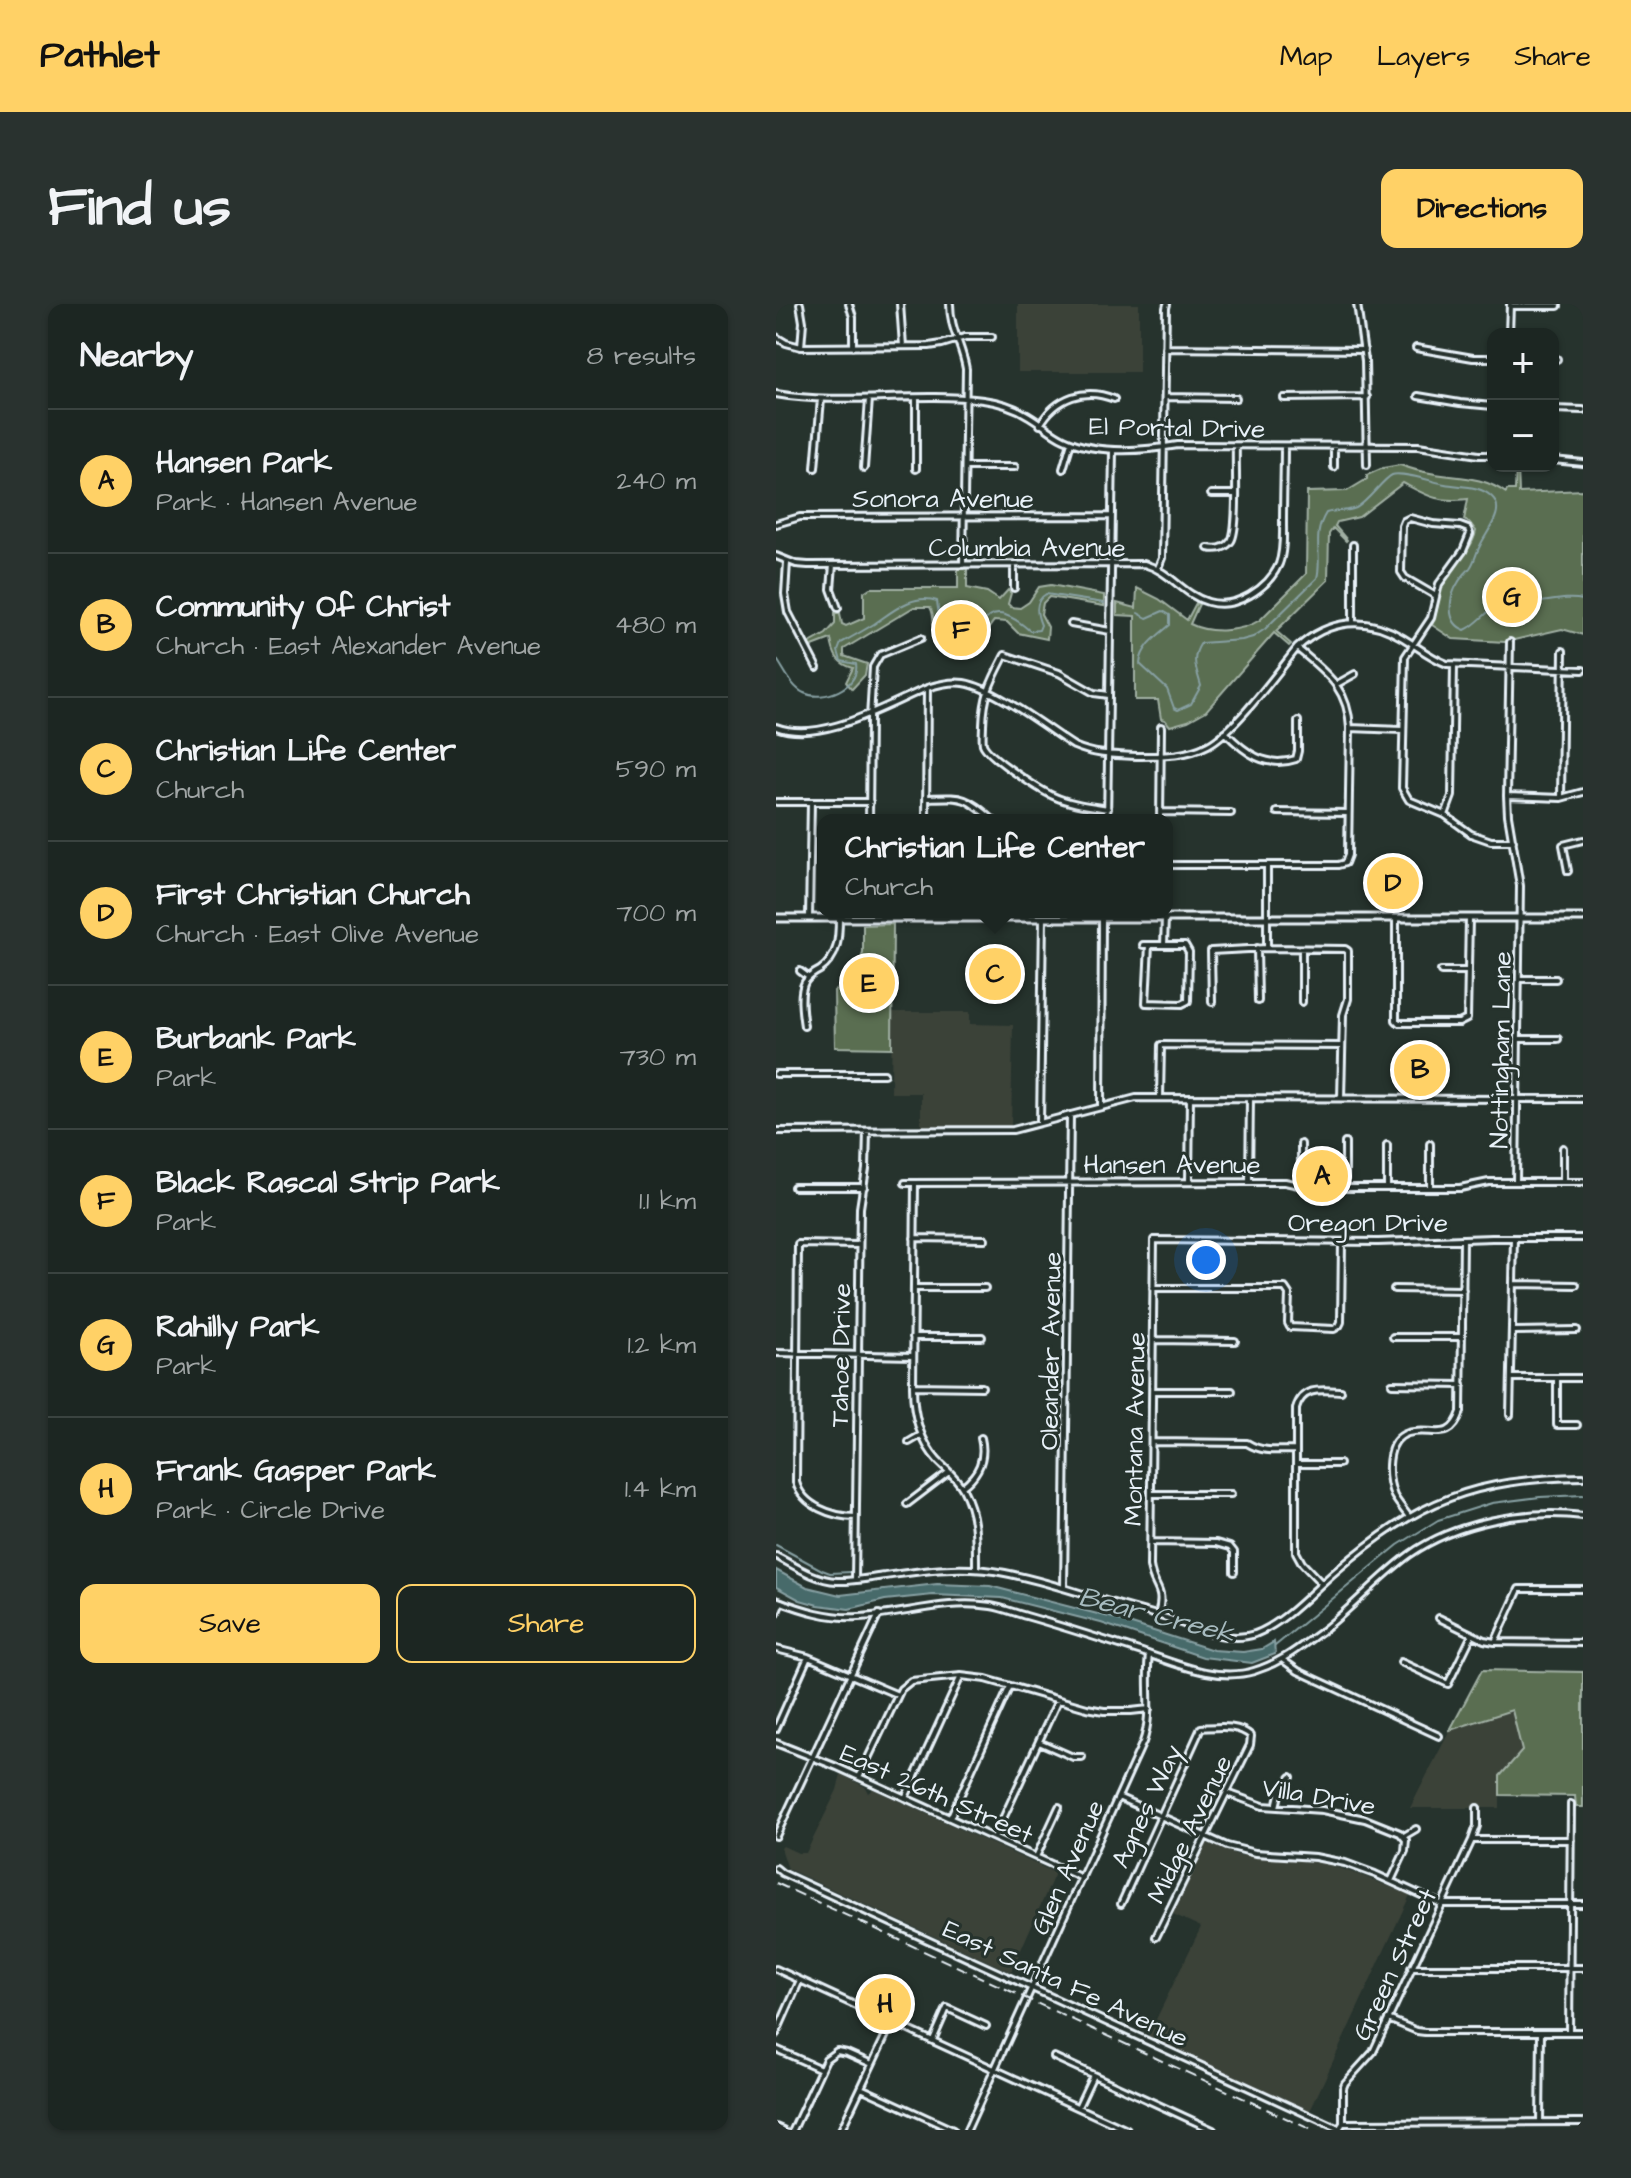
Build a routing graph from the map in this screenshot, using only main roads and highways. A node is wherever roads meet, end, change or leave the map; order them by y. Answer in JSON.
{"nodes":[{"id":1,"x":776,"y":918,"type":"edge"},
{"id":2,"x":817,"y":918,"type":"edge"},
{"id":3,"x":817,"y":918,"type":"edge"},
{"id":4,"x":839,"y":918,"type":"edge"},
{"id":5,"x":1043,"y":918,"type":"edge"},
{"id":6,"x":1102,"y":918,"type":"edge"},
{"id":7,"x":1102,"y":918,"type":"edge"},
{"id":8,"x":1165,"y":918,"type":"edge"},
{"id":9,"x":1173,"y":918,"type":"edge"},
{"id":10,"x":1583,"y":918,"type":"edge"}],
"edges":[{"from":1,"to":2,"type":"main road"},
{"from":3,"to":4,"type":"main road"},
{"from":5,"to":6,"type":"main road"},
{"from":7,"to":8,"type":"main road"},
{"from":9,"to":10,"type":"main road"}]}
